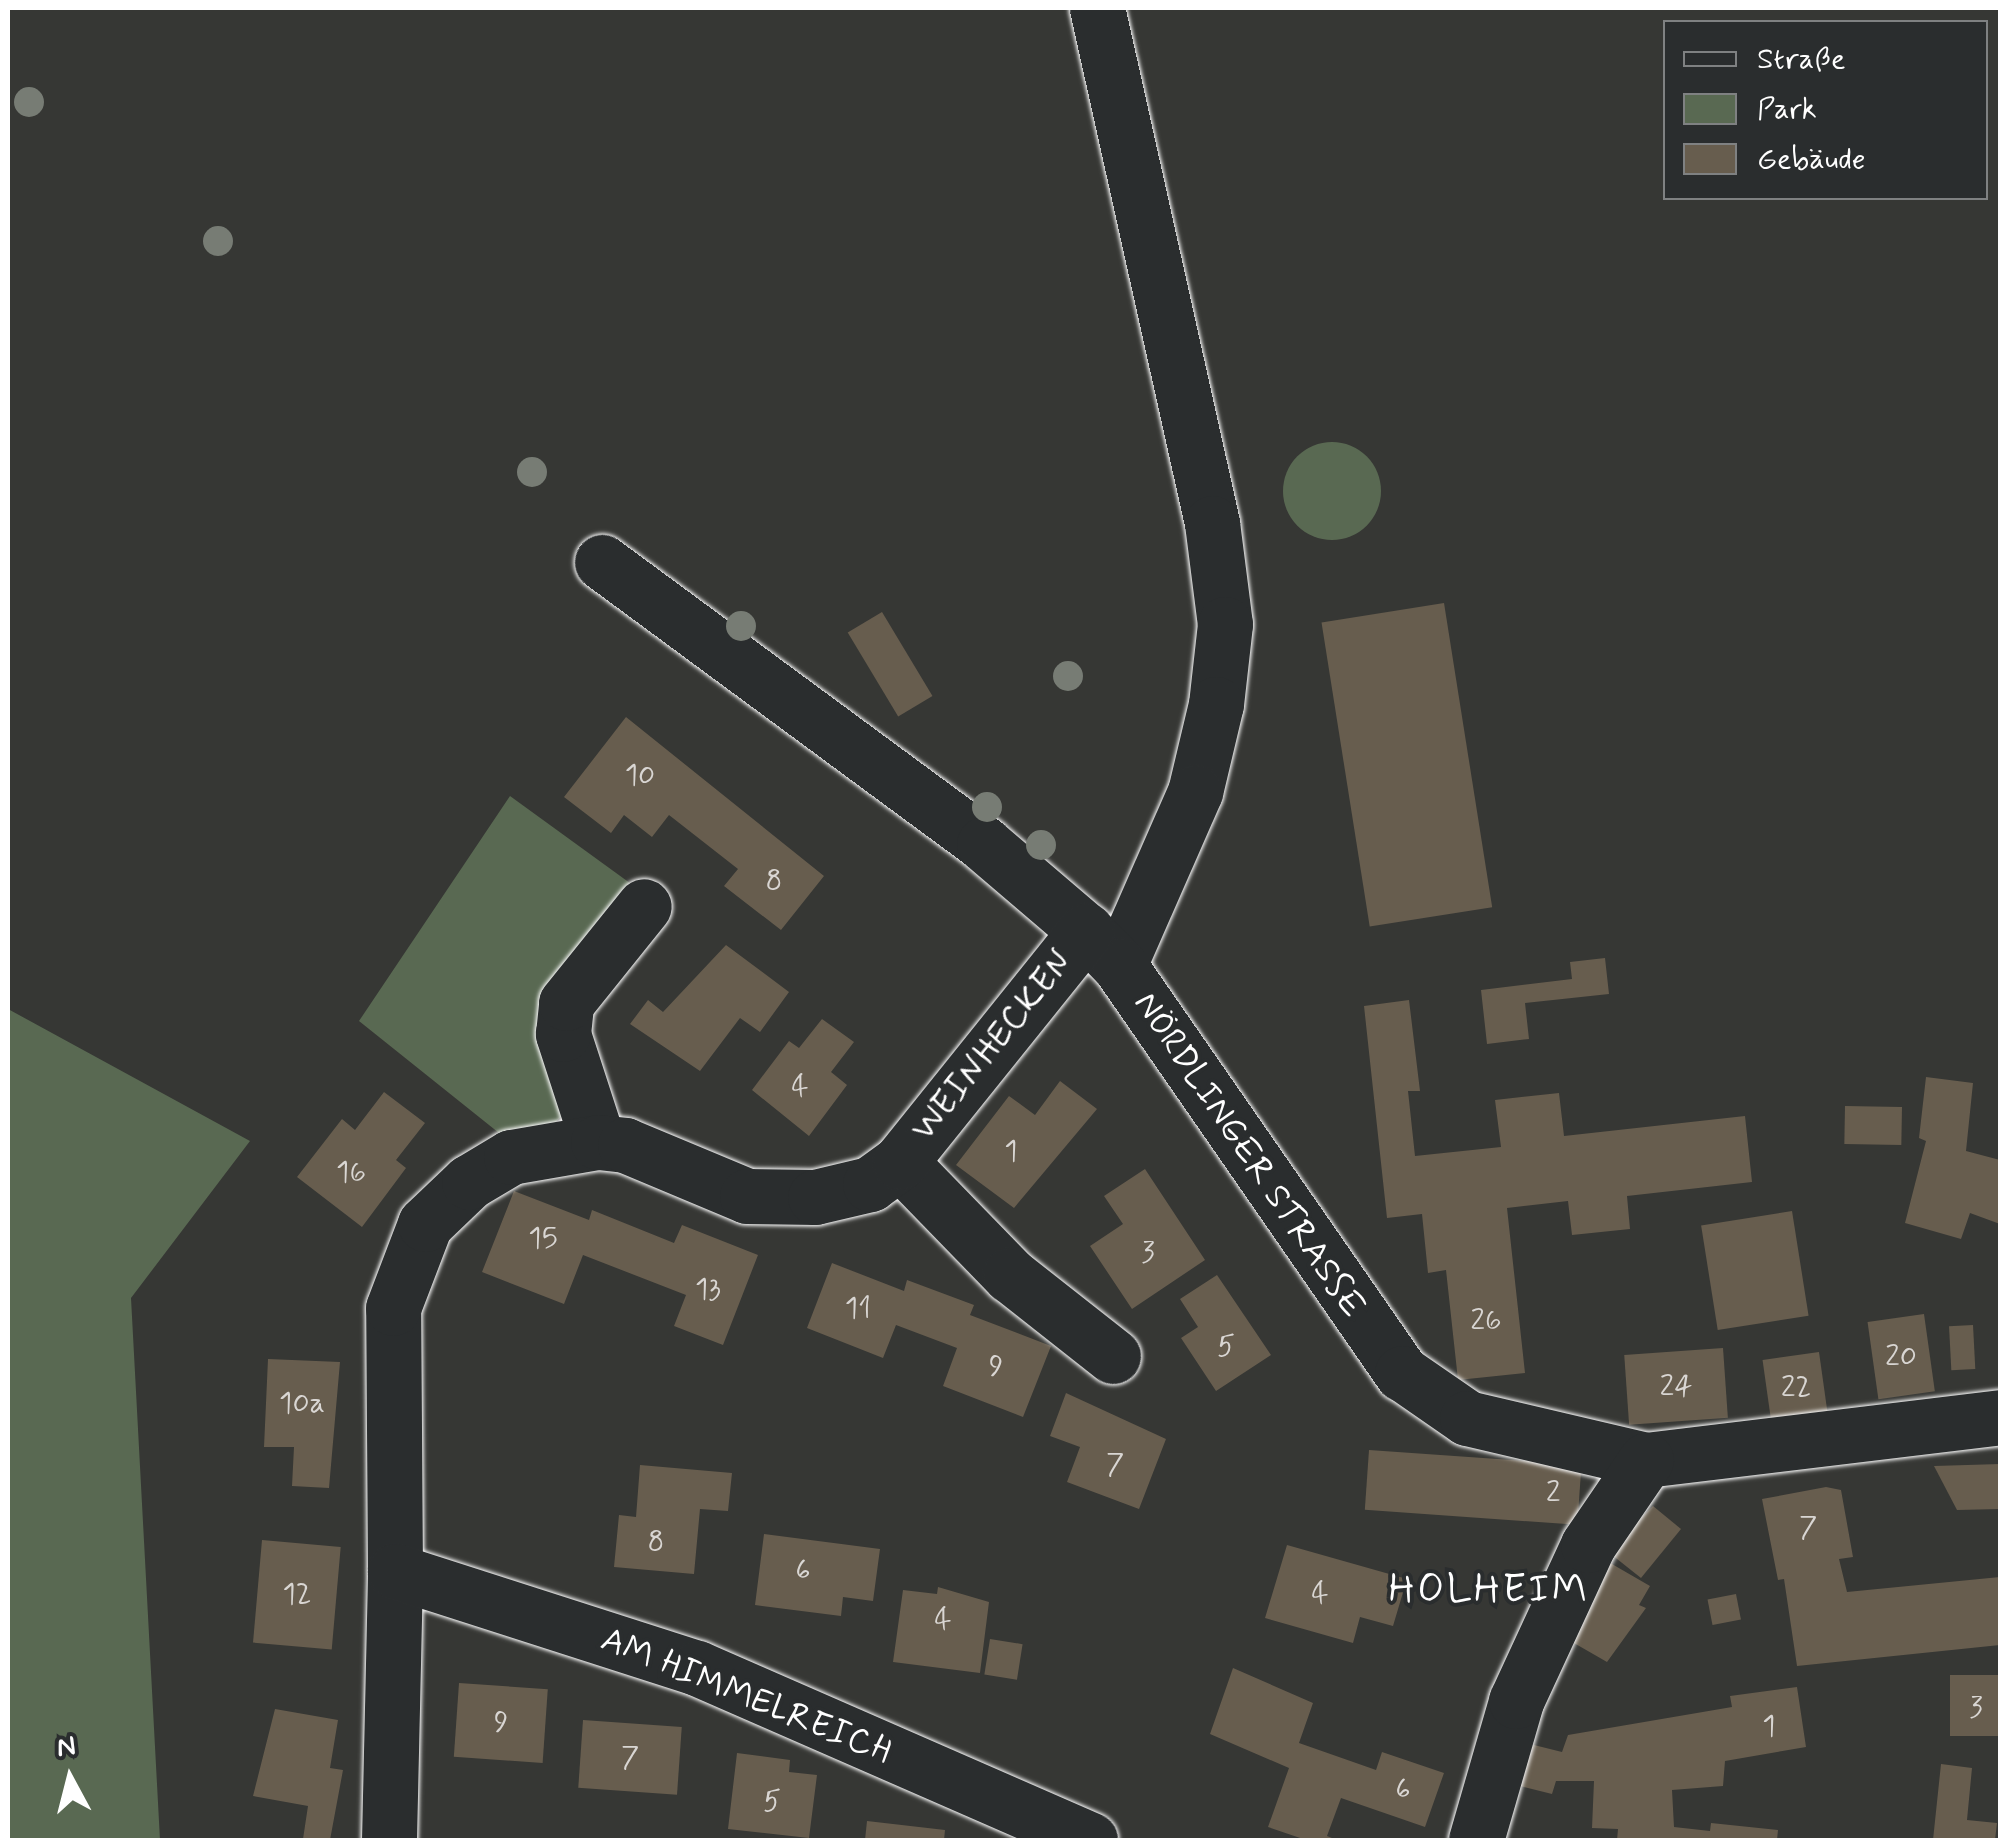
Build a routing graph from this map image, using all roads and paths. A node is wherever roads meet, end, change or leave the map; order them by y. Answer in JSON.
{"nodes":[{"id":1,"x":1098,"y":8,"type":"edge"},
{"id":2,"x":602,"y":562,"type":"dead end"},
{"id":3,"x":644,"y":906,"type":"dead end"},
{"id":4,"x":1102,"y":948,"type":"junction"},
{"id":5,"x":598,"y":1142,"type":"junction"},
{"id":6,"x":900,"y":1162,"type":"junction"},
{"id":7,"x":1113,"y":1356,"type":"dead end"},
{"id":8,"x":2000,"y":1417,"type":"edge"},
{"id":9,"x":1646,"y":1460,"type":"junction"},
{"id":10,"x":395,"y":1570,"type":"junction"},
{"id":11,"x":390,"y":1840,"type":"edge"},
{"id":12,"x":1090,"y":1840,"type":"edge"},
{"id":13,"x":1476,"y":1840,"type":"edge"}],
"edges":[{"from":1,"to":4,"type":"street","name":"WEINHECKEN"},
{"from":2,"to":4,"type":"street","name":"NÖRDLINGER STRASSE"},
{"from":3,"to":5,"type":"street"},
{"from":4,"to":6,"type":"street","name":"WEINHECKEN"},
{"from":4,"to":9,"type":"street","name":"NÖRDLINGER STRASSE"},
{"from":5,"to":6,"type":"street","name":"WEINHECKEN"},
{"from":5,"to":10,"type":"street","name":"WEINHECKEN"},
{"from":6,"to":7,"type":"street","name":"WEINHECKEN"},
{"from":8,"to":9,"type":"street","name":"NÖRDLINGER STRASSE"},
{"from":9,"to":13,"type":"street"},
{"from":10,"to":11,"type":"street"},
{"from":10,"to":12,"type":"street","name":"AM HIMMELREICH"}]}
